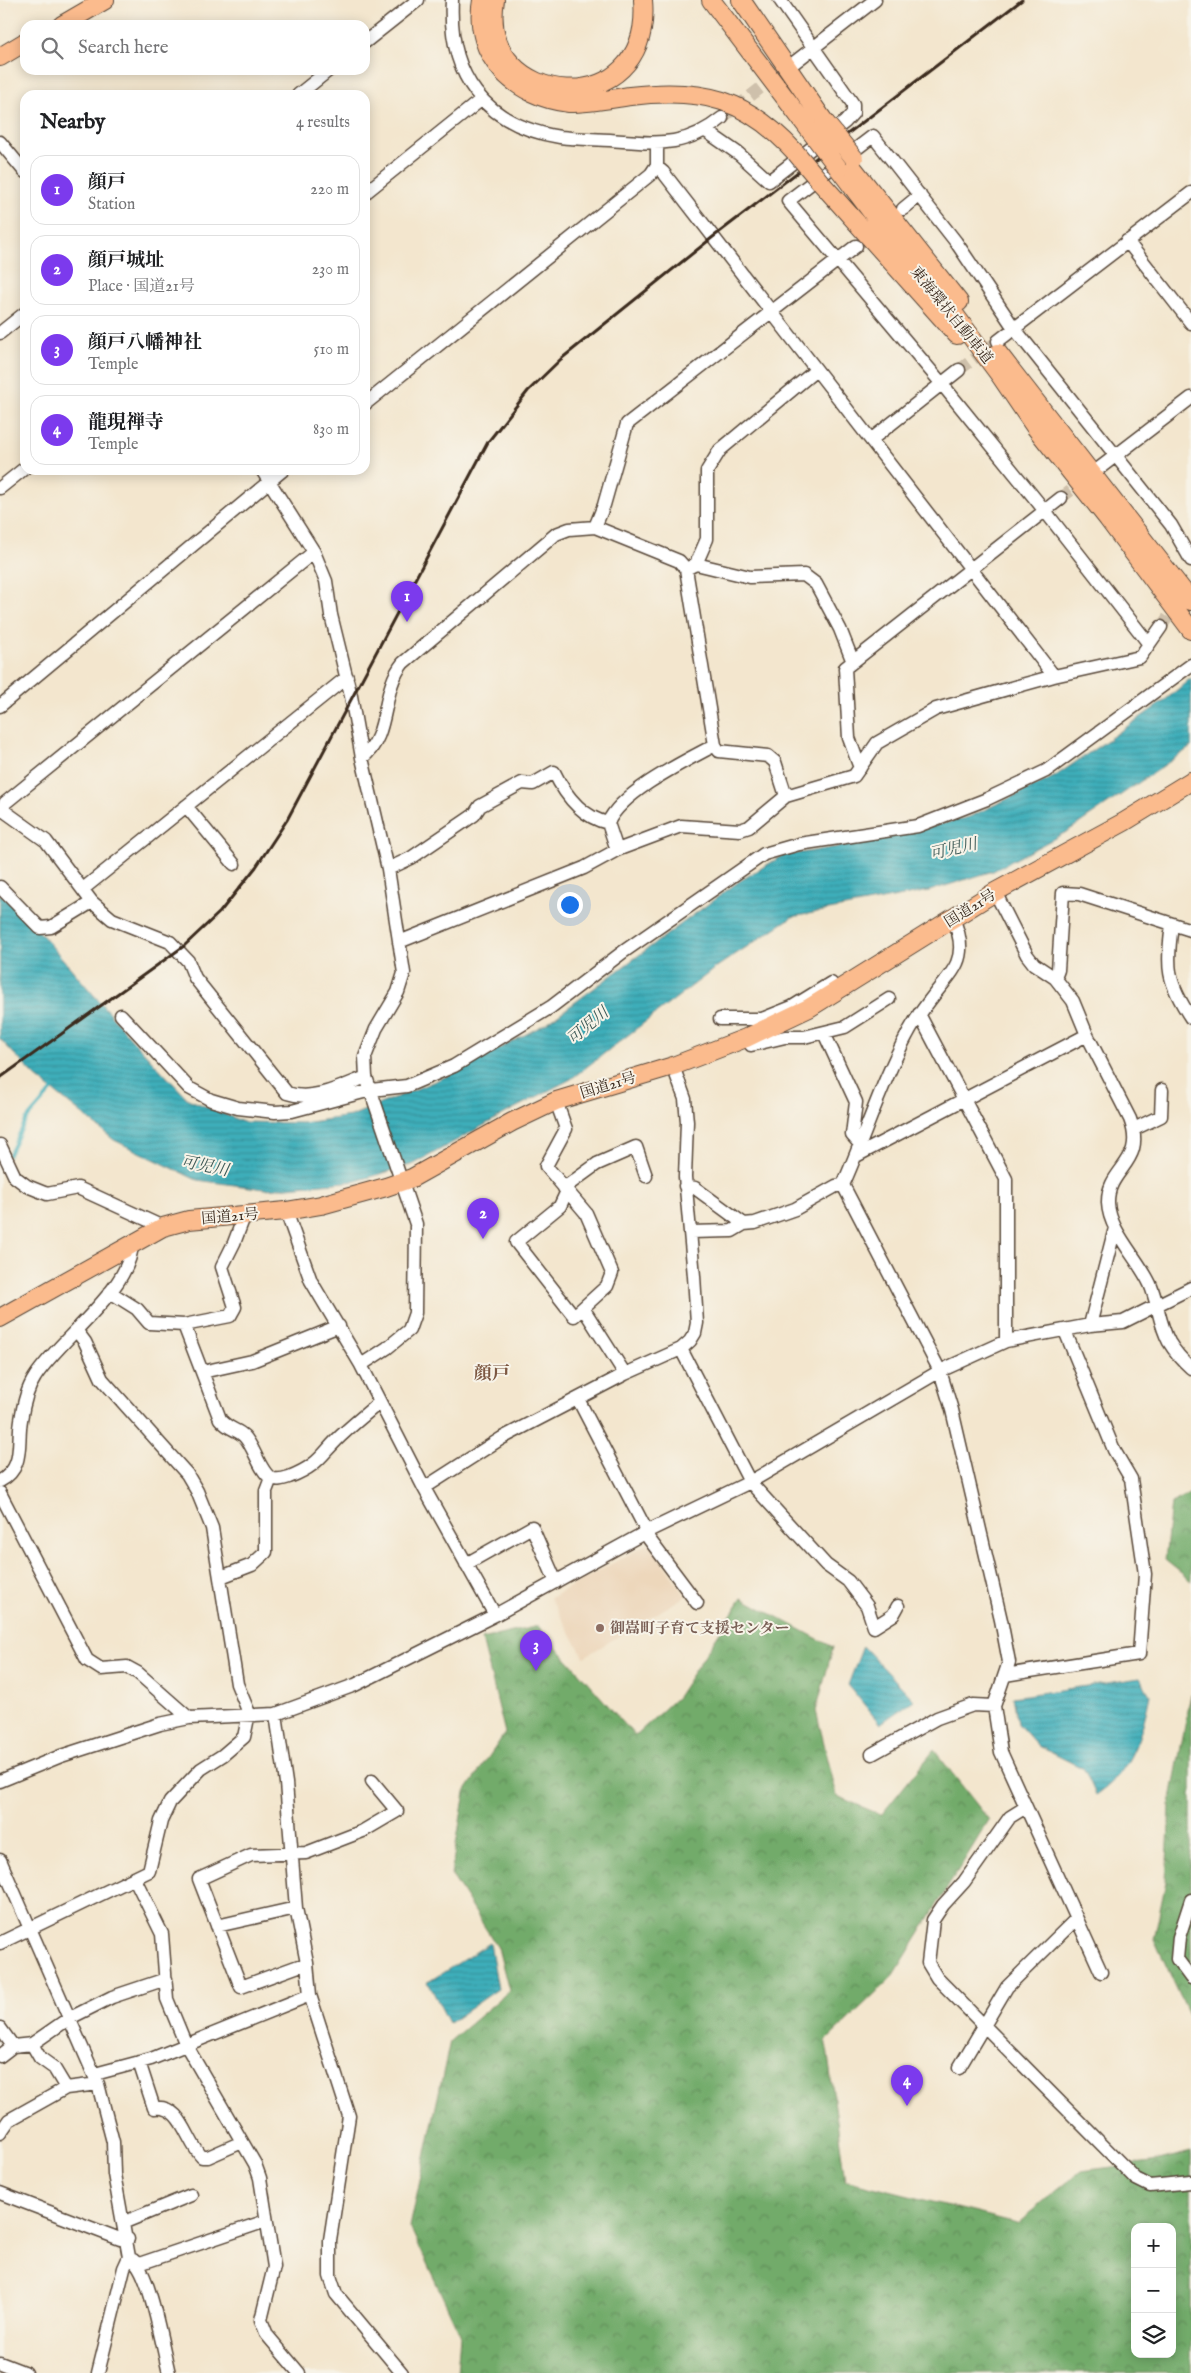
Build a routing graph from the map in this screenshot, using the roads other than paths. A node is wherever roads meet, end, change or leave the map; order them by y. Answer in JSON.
{"nodes":[{"id":1,"x":85,"y":0,"type":"edge"},
{"id":2,"x":105,"y":0,"type":"edge"},
{"id":3,"x":418,"y":0,"type":"edge"},
{"id":4,"x":452,"y":0,"type":"edge"},
{"id":5,"x":482,"y":0,"type":"edge"},
{"id":6,"x":495,"y":0,"type":"edge"},
{"id":7,"x":644,"y":0,"type":"edge"},
{"id":8,"x":711,"y":0,"type":"edge"},
{"id":9,"x":719,"y":0,"type":"edge"},
{"id":10,"x":740,"y":0,"type":"edge"},
{"id":11,"x":780,"y":0,"type":"edge"},
{"id":12,"x":875,"y":0,"type":"edge"},
{"id":13,"x":55,"y":20,"type":"edge"},
{"id":14,"x":71,"y":20,"type":"edge"},
{"id":15,"x":370,"y":38,"type":"edge"},
{"id":16,"x":20,"y":45,"type":"edge"},
{"id":17,"x":812,"y":49,"type":"junction"},
{"id":18,"x":0,"y":57,"type":"edge"},
{"id":19,"x":795,"y":62,"type":"tunnel mouth"},
{"id":20,"x":323,"y":75,"type":"edge"},
{"id":21,"x":304,"y":90,"type":"edge"},
{"id":22,"x":482,"y":99,"type":"junction"},
{"id":23,"x":722,"y":118,"type":"tunnel mouth"},
{"id":24,"x":818,"y":127,"type":"junction"},
{"id":25,"x":706,"y":132,"type":"junction"},
{"id":26,"x":0,"y":142,"type":"edge"},
{"id":27,"x":657,"y":143,"type":"junction"},
{"id":28,"x":847,"y":163,"type":"junction"},
{"id":29,"x":20,"y":166,"type":"edge"},
{"id":30,"x":656,"y":167,"type":"junction"},
{"id":31,"x":370,"y":189,"type":"edge"},
{"id":32,"x":1191,"y":192,"type":"edge"},
{"id":33,"x":920,"y":195,"type":"junction"},
{"id":34,"x":903,"y":209,"type":"dead end"},
{"id":35,"x":1127,"y":241,"type":"junction"},
{"id":36,"x":856,"y":246,"type":"dead end"},
{"id":37,"x":838,"y":260,"type":"junction"},
{"id":38,"x":770,"y":312,"type":"junction"},
{"id":39,"x":20,"y":317,"type":"edge"},
{"id":40,"x":1191,"y":323,"type":"edge"},
{"id":41,"x":1014,"y":328,"type":"junction"},
{"id":42,"x":0,"y":333,"type":"edge"},
{"id":43,"x":998,"y":341,"type":"tunnel mouth"},
{"id":44,"x":816,"y":370,"type":"junction"},
{"id":45,"x":959,"y":370,"type":"tunnel mouth"},
{"id":46,"x":942,"y":384,"type":"junction"},
{"id":47,"x":1191,"y":398,"type":"edge"},
{"id":48,"x":370,"y":400,"type":"edge"},
{"id":49,"x":1035,"y":427,"type":"junction"},
{"id":50,"x":872,"y":440,"type":"junction"},
{"id":51,"x":1115,"y":456,"type":"junction"},
{"id":52,"x":1098,"y":470,"type":"tunnel mouth"},
{"id":53,"x":20,"y":472,"type":"edge"},
{"id":54,"x":266,"y":475,"type":"edge"},
{"id":55,"x":0,"y":488,"type":"edge"},
{"id":56,"x":1061,"y":498,"type":"tunnel mouth"},
{"id":57,"x":1045,"y":511,"type":"junction"},
{"id":58,"x":595,"y":527,"type":"junction"},
{"id":59,"x":314,"y":552,"type":"junction"},
{"id":60,"x":1191,"y":560,"type":"edge"},
{"id":61,"x":691,"y":566,"type":"junction"},
{"id":62,"x":971,"y":569,"type":"junction"},
{"id":63,"x":1191,"y":601,"type":"edge"},
{"id":64,"x":1161,"y":627,"type":"tunnel mouth"},
{"id":65,"x":1191,"y":630,"type":"edge"},
{"id":66,"x":1149,"y":644,"type":"junction"},
{"id":67,"x":853,"y":662,"type":"junction"},
{"id":68,"x":1191,"y":665,"type":"edge"},
{"id":69,"x":1054,"y":676,"type":"junction"},
{"id":70,"x":346,"y":677,"type":"junction"},
{"id":71,"x":0,"y":706,"type":"edge"},
{"id":72,"x":715,"y":745,"type":"junction"},
{"id":73,"x":362,"y":758,"type":"junction"},
{"id":74,"x":860,"y":768,"type":"junction"},
{"id":75,"x":1191,"y":781,"type":"edge"},
{"id":76,"x":786,"y":796,"type":"junction"},
{"id":77,"x":186,"y":806,"type":"junction"},
{"id":78,"x":1,"y":810,"type":"edge"},
{"id":79,"x":608,"y":824,"type":"junction"},
{"id":80,"x":617,"y":850,"type":"junction"},
{"id":81,"x":234,"y":864,"type":"dead end"},
{"id":82,"x":388,"y":868,"type":"junction"},
{"id":83,"x":0,"y":886,"type":"edge"},
{"id":84,"x":83,"y":889,"type":"junction"},
{"id":85,"x":995,"y":892,"type":"junction"},
{"id":86,"x":92,"y":902,"type":"junction"},
{"id":87,"x":953,"y":919,"type":"junction"},
{"id":88,"x":1172,"y":925,"type":"junction"},
{"id":89,"x":1191,"y":930,"type":"edge"},
{"id":90,"x":399,"y":942,"type":"junction"},
{"id":91,"x":1055,"y":978,"type":"junction"},
{"id":92,"x":831,"y":983,"type":"dead end"},
{"id":93,"x":889,"y":999,"type":"dead end"},
{"id":94,"x":919,"y":1014,"type":"junction"},
{"id":95,"x":121,"y":1015,"type":"dead end"},
{"id":96,"x":1191,"y":1018,"type":"edge"},
{"id":97,"x":720,"y":1019,"type":"dead end"},
{"id":98,"x":765,"y":1024,"type":"junction"},
{"id":99,"x":824,"y":1033,"type":"junction"},
{"id":100,"x":1087,"y":1035,"type":"junction"},
{"id":101,"x":746,"y":1038,"type":"junction"},
{"id":102,"x":674,"y":1066,"type":"junction"},
{"id":103,"x":366,"y":1077,"type":"junction"},
{"id":104,"x":371,"y":1090,"type":"junction"},
{"id":105,"x":1162,"y":1090,"type":"dead end"},
{"id":106,"x":966,"y":1100,"type":"junction"},
{"id":107,"x":556,"y":1101,"type":"junction"},
{"id":108,"x":1134,"y":1129,"type":"junction"},
{"id":109,"x":0,"y":1145,"type":"edge"},
{"id":110,"x":858,"y":1150,"type":"junction"},
{"id":111,"x":646,"y":1176,"type":"dead end"},
{"id":112,"x":400,"y":1177,"type":"junction"},
{"id":113,"x":843,"y":1185,"type":"junction"},
{"id":114,"x":685,"y":1186,"type":"junction"},
{"id":115,"x":566,"y":1189,"type":"junction"},
{"id":116,"x":286,"y":1211,"type":"junction"},
{"id":117,"x":239,"y":1214,"type":"junction"},
{"id":118,"x":744,"y":1224,"type":"junction"},
{"id":119,"x":163,"y":1227,"type":"junction"},
{"id":120,"x":1115,"y":1228,"type":"junction"},
{"id":121,"x":690,"y":1232,"type":"junction"},
{"id":122,"x":132,"y":1243,"type":"junction"},
{"id":123,"x":1191,"y":1288,"type":"edge"},
{"id":124,"x":110,"y":1292,"type":"junction"},
{"id":125,"x":1159,"y":1305,"type":"junction"},
{"id":126,"x":583,"y":1308,"type":"junction"},
{"id":127,"x":0,"y":1318,"type":"edge"},
{"id":128,"x":184,"y":1325,"type":"junction"},
{"id":129,"x":1090,"y":1325,"type":"junction"},
{"id":130,"x":339,"y":1326,"type":"junction"},
{"id":131,"x":76,"y":1330,"type":"junction"},
{"id":132,"x":1064,"y":1331,"type":"junction"},
{"id":133,"x":1006,"y":1341,"type":"junction"},
{"id":134,"x":680,"y":1349,"type":"junction"},
{"id":135,"x":361,"y":1365,"type":"junction"},
{"id":136,"x":1191,"y":1368,"type":"edge"},
{"id":137,"x":940,"y":1371,"type":"junction"},
{"id":138,"x":202,"y":1372,"type":"junction"},
{"id":139,"x":625,"y":1374,"type":"junction"},
{"id":140,"x":578,"y":1399,"type":"junction"},
{"id":141,"x":380,"y":1402,"type":"junction"},
{"id":142,"x":272,"y":1478,"type":"junction"},
{"id":143,"x":0,"y":1481,"type":"edge"},
{"id":144,"x":750,"y":1482,"type":"junction"},
{"id":145,"x":424,"y":1488,"type":"junction"},
{"id":146,"x":0,"y":1493,"type":"edge"},
{"id":147,"x":646,"y":1532,"type":"junction"},
{"id":148,"x":466,"y":1564,"type":"junction"},
{"id":149,"x":221,"y":1577,"type":"junction"},
{"id":150,"x":556,"y":1582,"type":"junction"},
{"id":151,"x":697,"y":1603,"type":"dead end"},
{"id":152,"x":898,"y":1606,"type":"dead end"},
{"id":153,"x":495,"y":1615,"type":"junction"},
{"id":154,"x":1005,"y":1675,"type":"junction"},
{"id":155,"x":994,"y":1706,"type":"junction"},
{"id":156,"x":250,"y":1714,"type":"junction"},
{"id":157,"x":276,"y":1714,"type":"junction"},
{"id":158,"x":189,"y":1718,"type":"junction"},
{"id":159,"x":872,"y":1754,"type":"dead end"},
{"id":160,"x":0,"y":1781,"type":"edge"},
{"id":161,"x":372,"y":1781,"type":"dead end"},
{"id":162,"x":1026,"y":1807,"type":"junction"},
{"id":163,"x":292,"y":1855,"type":"junction"},
{"id":164,"x":0,"y":1860,"type":"edge"},
{"id":165,"x":135,"y":1879,"type":"junction"},
{"id":166,"x":1191,"y":1900,"type":"edge"},
{"id":167,"x":296,"y":1908,"type":"junction"},
{"id":168,"x":1076,"y":1919,"type":"junction"},
{"id":169,"x":217,"y":1926,"type":"junction"},
{"id":170,"x":31,"y":1929,"type":"junction"},
{"id":171,"x":0,"y":1943,"type":"edge"},
{"id":172,"x":307,"y":1963,"type":"junction"},
{"id":173,"x":1100,"y":1972,"type":"dead end"},
{"id":174,"x":1191,"y":1978,"type":"edge"},
{"id":175,"x":166,"y":1979,"type":"junction"},
{"id":176,"x":310,"y":1995,"type":"junction"},
{"id":177,"x":68,"y":2019,"type":"junction"},
{"id":178,"x":985,"y":2026,"type":"junction"},
{"id":179,"x":0,"y":2028,"type":"edge"},
{"id":180,"x":32,"y":2044,"type":"junction"},
{"id":181,"x":186,"y":2045,"type":"junction"},
{"id":182,"x":13,"y":2046,"type":"junction"},
{"id":183,"x":0,"y":2056,"type":"edge"},
{"id":184,"x":139,"y":2062,"type":"junction"},
{"id":185,"x":959,"y":2068,"type":"dead end"},
{"id":186,"x":96,"y":2079,"type":"junction"},
{"id":187,"x":66,"y":2088,"type":"junction"},
{"id":188,"x":0,"y":2133,"type":"edge"},
{"id":189,"x":242,"y":2142,"type":"junction"},
{"id":190,"x":1191,"y":2182,"type":"edge"},
{"id":191,"x":0,"y":2193,"type":"edge"},
{"id":192,"x":191,"y":2195,"type":"dead end"},
{"id":193,"x":266,"y":2220,"type":"junction"},
{"id":194,"x":124,"y":2222,"type":"junction"},
{"id":195,"x":128,"y":2239,"type":"junction"},
{"id":196,"x":134,"y":2260,"type":"junction"},
{"id":197,"x":0,"y":2363,"type":"edge"},
{"id":198,"x":26,"y":2373,"type":"edge"},
{"id":199,"x":98,"y":2373,"type":"edge"},
{"id":200,"x":169,"y":2373,"type":"edge"},
{"id":201,"x":299,"y":2373,"type":"edge"},
{"id":202,"x":402,"y":2373,"type":"edge"}],
"edges":[{"from":1,"to":13,"type":"highway"},
{"from":2,"to":14,"type":"highway"},
{"from":3,"to":15,"type":"street"},
{"from":4,"to":22,"type":"street"},
{"from":5,"to":49,"type":"highway","bridge":true},
{"from":6,"to":7,"type":"highway"},
{"from":8,"to":24,"type":"highway","name":"東海環状自動車道"},
{"from":9,"to":24,"type":"highway","name":"東海環状自動車道"},
{"from":10,"to":24,"type":"highway"},
{"from":11,"to":17,"type":"street"},
{"from":12,"to":17,"type":"street"},
{"from":16,"to":18,"type":"highway"},
{"from":17,"to":19,"type":"street"},
{"from":17,"to":25,"type":"street"},
{"from":20,"to":21,"type":"street"},
{"from":22,"to":27,"type":"street"},
{"from":22,"to":31,"type":"street"},
{"from":23,"to":25,"type":"street"},
{"from":24,"to":28,"type":"highway","name":"東海環状自動車道"},
{"from":25,"to":27,"type":"street"},
{"from":26,"to":29,"type":"street"},
{"from":27,"to":30,"type":"street"},
{"from":28,"to":49,"type":"highway","name":"東海環状自動車道"},
{"from":28,"to":63,"type":"highway","name":"東海環状自動車道"},
{"from":30,"to":38,"type":"street"},
{"from":30,"to":48,"type":"street"},
{"from":32,"to":35,"type":"street"},
{"from":33,"to":34,"type":"street"},
{"from":33,"to":37,"type":"street"},
{"from":33,"to":41,"type":"street"},
{"from":35,"to":40,"type":"street"},
{"from":35,"to":41,"type":"street"},
{"from":36,"to":37,"type":"street"},
{"from":37,"to":38,"type":"street"},
{"from":37,"to":46,"type":"street"},
{"from":38,"to":44,"type":"street"},
{"from":38,"to":58,"type":"street"},
{"from":39,"to":42,"type":"street"},
{"from":41,"to":43,"type":"street"},
{"from":41,"to":51,"type":"street"},
{"from":44,"to":50,"type":"street"},
{"from":44,"to":61,"type":"street"},
{"from":45,"to":46,"type":"street"},
{"from":46,"to":50,"type":"street"},
{"from":46,"to":57,"type":"street"},
{"from":47,"to":51,"type":"street"},
{"from":49,"to":65,"type":"highway","name":"東海環状自動車道"},
{"from":50,"to":62,"type":"street"},
{"from":51,"to":52,"type":"street"},
{"from":51,"to":60,"type":"street"},
{"from":53,"to":55,"type":"street"},
{"from":54,"to":59,"type":"street"},
{"from":54,"to":71,"type":"street"},
{"from":56,"to":57,"type":"street"},
{"from":57,"to":62,"type":"street"},
{"from":57,"to":66,"type":"street"},
{"from":58,"to":61,"type":"street"},
{"from":58,"to":73,"type":"street"},
{"from":59,"to":70,"type":"street"},
{"from":59,"to":78,"type":"street"},
{"from":61,"to":67,"type":"street"},
{"from":61,"to":72,"type":"street"},
{"from":62,"to":67,"type":"street"},
{"from":62,"to":69,"type":"street"},
{"from":64,"to":66,"type":"street"},
{"from":66,"to":69,"type":"street"},
{"from":67,"to":74,"type":"street"},
{"from":68,"to":104,"type":"street"},
{"from":69,"to":74,"type":"street"},
{"from":70,"to":73,"type":"street"},
{"from":70,"to":77,"type":"street"},
{"from":72,"to":76,"type":"street"},
{"from":72,"to":79,"type":"street"},
{"from":73,"to":82,"type":"street"},
{"from":74,"to":76,"type":"street"},
{"from":75,"to":85,"type":"highway","name":"国道21号"},
{"from":76,"to":80,"type":"street"},
{"from":77,"to":81,"type":"street"},
{"from":77,"to":84,"type":"street"},
{"from":78,"to":84,"type":"street"},
{"from":79,"to":80,"type":"street"},
{"from":79,"to":82,"type":"street"},
{"from":80,"to":90,"type":"street"},
{"from":82,"to":90,"type":"street"},
{"from":83,"to":86,"type":"street"},
{"from":84,"to":86,"type":"street"},
{"from":85,"to":87,"type":"highway","name":"国道21号"},
{"from":85,"to":91,"type":"street"},
{"from":86,"to":103,"type":"street"},
{"from":87,"to":94,"type":"street"},
{"from":87,"to":98,"type":"highway","name":"国道21号"},
{"from":88,"to":89,"type":"street"},
{"from":88,"to":91,"type":"street"},
{"from":88,"to":96,"type":"street"},
{"from":90,"to":103,"type":"street"},
{"from":91,"to":100,"type":"street"},
{"from":92,"to":98,"type":"street"},
{"from":93,"to":99,"type":"street"},
{"from":94,"to":106,"type":"street"},
{"from":94,"to":110,"type":"street"},
{"from":95,"to":104,"type":"street"},
{"from":97,"to":98,"type":"street"},
{"from":98,"to":101,"type":"highway","name":"国道21号"},
{"from":99,"to":101,"type":"street"},
{"from":99,"to":110,"type":"street"},
{"from":100,"to":106,"type":"street"},
{"from":100,"to":108,"type":"street"},
{"from":101,"to":102,"type":"highway","name":"国道21号"},
{"from":102,"to":107,"type":"highway","name":"国道21号"},
{"from":102,"to":114,"type":"street"},
{"from":103,"to":104,"type":"street"},
{"from":104,"to":112,"type":"street"},
{"from":105,"to":108,"type":"street"},
{"from":106,"to":110,"type":"street"},
{"from":106,"to":133,"type":"street"},
{"from":107,"to":112,"type":"highway","name":"国道21号"},
{"from":107,"to":115,"type":"street"},
{"from":108,"to":120,"type":"street"},
{"from":109,"to":119,"type":"street"},
{"from":110,"to":113,"type":"street"},
{"from":111,"to":115,"type":"street"},
{"from":112,"to":116,"type":"highway","name":"国道21号"},
{"from":112,"to":135,"type":"street"},
{"from":113,"to":118,"type":"street"},
{"from":113,"to":137,"type":"street"},
{"from":114,"to":118,"type":"street"},
{"from":114,"to":121,"type":"street"},
{"from":115,"to":126,"type":"street"},
{"from":115,"to":126,"type":"street"},
{"from":116,"to":117,"type":"highway","name":"国道21号"},
{"from":116,"to":130,"type":"street"},
{"from":117,"to":119,"type":"highway","name":"国道21号"},
{"from":117,"to":128,"type":"street"},
{"from":118,"to":121,"type":"street"},
{"from":119,"to":122,"type":"highway","name":"国道21号"},
{"from":120,"to":125,"type":"street"},
{"from":120,"to":129,"type":"street"},
{"from":121,"to":134,"type":"street"},
{"from":122,"to":124,"type":"street"},
{"from":122,"to":127,"type":"highway","name":"国道21号"},
{"from":123,"to":125,"type":"street"},
{"from":124,"to":128,"type":"street"},
{"from":124,"to":131,"type":"street"},
{"from":125,"to":129,"type":"street"},
{"from":125,"to":136,"type":"street"},
{"from":126,"to":139,"type":"street"},
{"from":128,"to":138,"type":"street"},
{"from":129,"to":132,"type":"street"},
{"from":130,"to":135,"type":"street"},
{"from":130,"to":138,"type":"street"},
{"from":131,"to":143,"type":"street"},
{"from":131,"to":149,"type":"street"},
{"from":132,"to":133,"type":"street"},
{"from":132,"to":154,"type":"street"},
{"from":133,"to":137,"type":"street"},
{"from":134,"to":139,"type":"street"},
{"from":134,"to":144,"type":"street"},
{"from":135,"to":141,"type":"street"},
{"from":137,"to":144,"type":"street"},
{"from":137,"to":154,"type":"street"},
{"from":138,"to":142,"type":"street"},
{"from":139,"to":140,"type":"street"},
{"from":140,"to":145,"type":"street"},
{"from":140,"to":147,"type":"street"},
{"from":141,"to":142,"type":"street"},
{"from":141,"to":145,"type":"street"},
{"from":142,"to":149,"type":"street"},
{"from":144,"to":147,"type":"street"},
{"from":144,"to":152,"type":"street"},
{"from":145,"to":148,"type":"street"},
{"from":146,"to":158,"type":"street"},
{"from":147,"to":150,"type":"street"},
{"from":147,"to":151,"type":"street"},
{"from":148,"to":150,"type":"street"},
{"from":148,"to":153,"type":"street"},
{"from":149,"to":156,"type":"street"},
{"from":150,"to":153,"type":"street"},
{"from":153,"to":157,"type":"street"},
{"from":154,"to":155,"type":"street"},
{"from":155,"to":159,"type":"street"},
{"from":155,"to":162,"type":"street"},
{"from":156,"to":157,"type":"street"},
{"from":156,"to":158,"type":"street"},
{"from":156,"to":165,"type":"street"},
{"from":157,"to":163,"type":"street"},
{"from":158,"to":160,"type":"street"},
{"from":161,"to":163,"type":"street"},
{"from":162,"to":168,"type":"street"},
{"from":162,"to":178,"type":"street"},
{"from":163,"to":167,"type":"street"},
{"from":163,"to":169,"type":"street"},
{"from":164,"to":170,"type":"street"},
{"from":165,"to":170,"type":"street"},
{"from":165,"to":175,"type":"street"},
{"from":166,"to":174,"type":"street"},
{"from":167,"to":169,"type":"street"},
{"from":167,"to":172,"type":"street"},
{"from":168,"to":173,"type":"street"},
{"from":168,"to":178,"type":"street"},
{"from":169,"to":172,"type":"street"},
{"from":170,"to":171,"type":"street"},
{"from":170,"to":177,"type":"street"},
{"from":172,"to":176,"type":"street"},
{"from":175,"to":177,"type":"street"},
{"from":175,"to":181,"type":"street"},
{"from":176,"to":181,"type":"street"},
{"from":176,"to":202,"type":"street"},
{"from":177,"to":180,"type":"street"},
{"from":177,"to":186,"type":"street"},
{"from":178,"to":185,"type":"street"},
{"from":178,"to":190,"type":"street"},
{"from":179,"to":182,"type":"street"},
{"from":180,"to":182,"type":"street"},
{"from":180,"to":187,"type":"street"},
{"from":181,"to":184,"type":"street"},
{"from":181,"to":189,"type":"street"},
{"from":182,"to":183,"type":"street"},
{"from":184,"to":186,"type":"street"},
{"from":184,"to":189,"type":"street"},
{"from":186,"to":187,"type":"street"},
{"from":186,"to":194,"type":"street"},
{"from":187,"to":188,"type":"street"},
{"from":189,"to":193,"type":"street"},
{"from":191,"to":195,"type":"street"},
{"from":192,"to":194,"type":"street"},
{"from":193,"to":196,"type":"street"},
{"from":193,"to":201,"type":"street"},
{"from":194,"to":195,"type":"street"},
{"from":195,"to":196,"type":"street"},
{"from":196,"to":199,"type":"street"},
{"from":196,"to":200,"type":"street"},
{"from":197,"to":198,"type":"street"}]}
